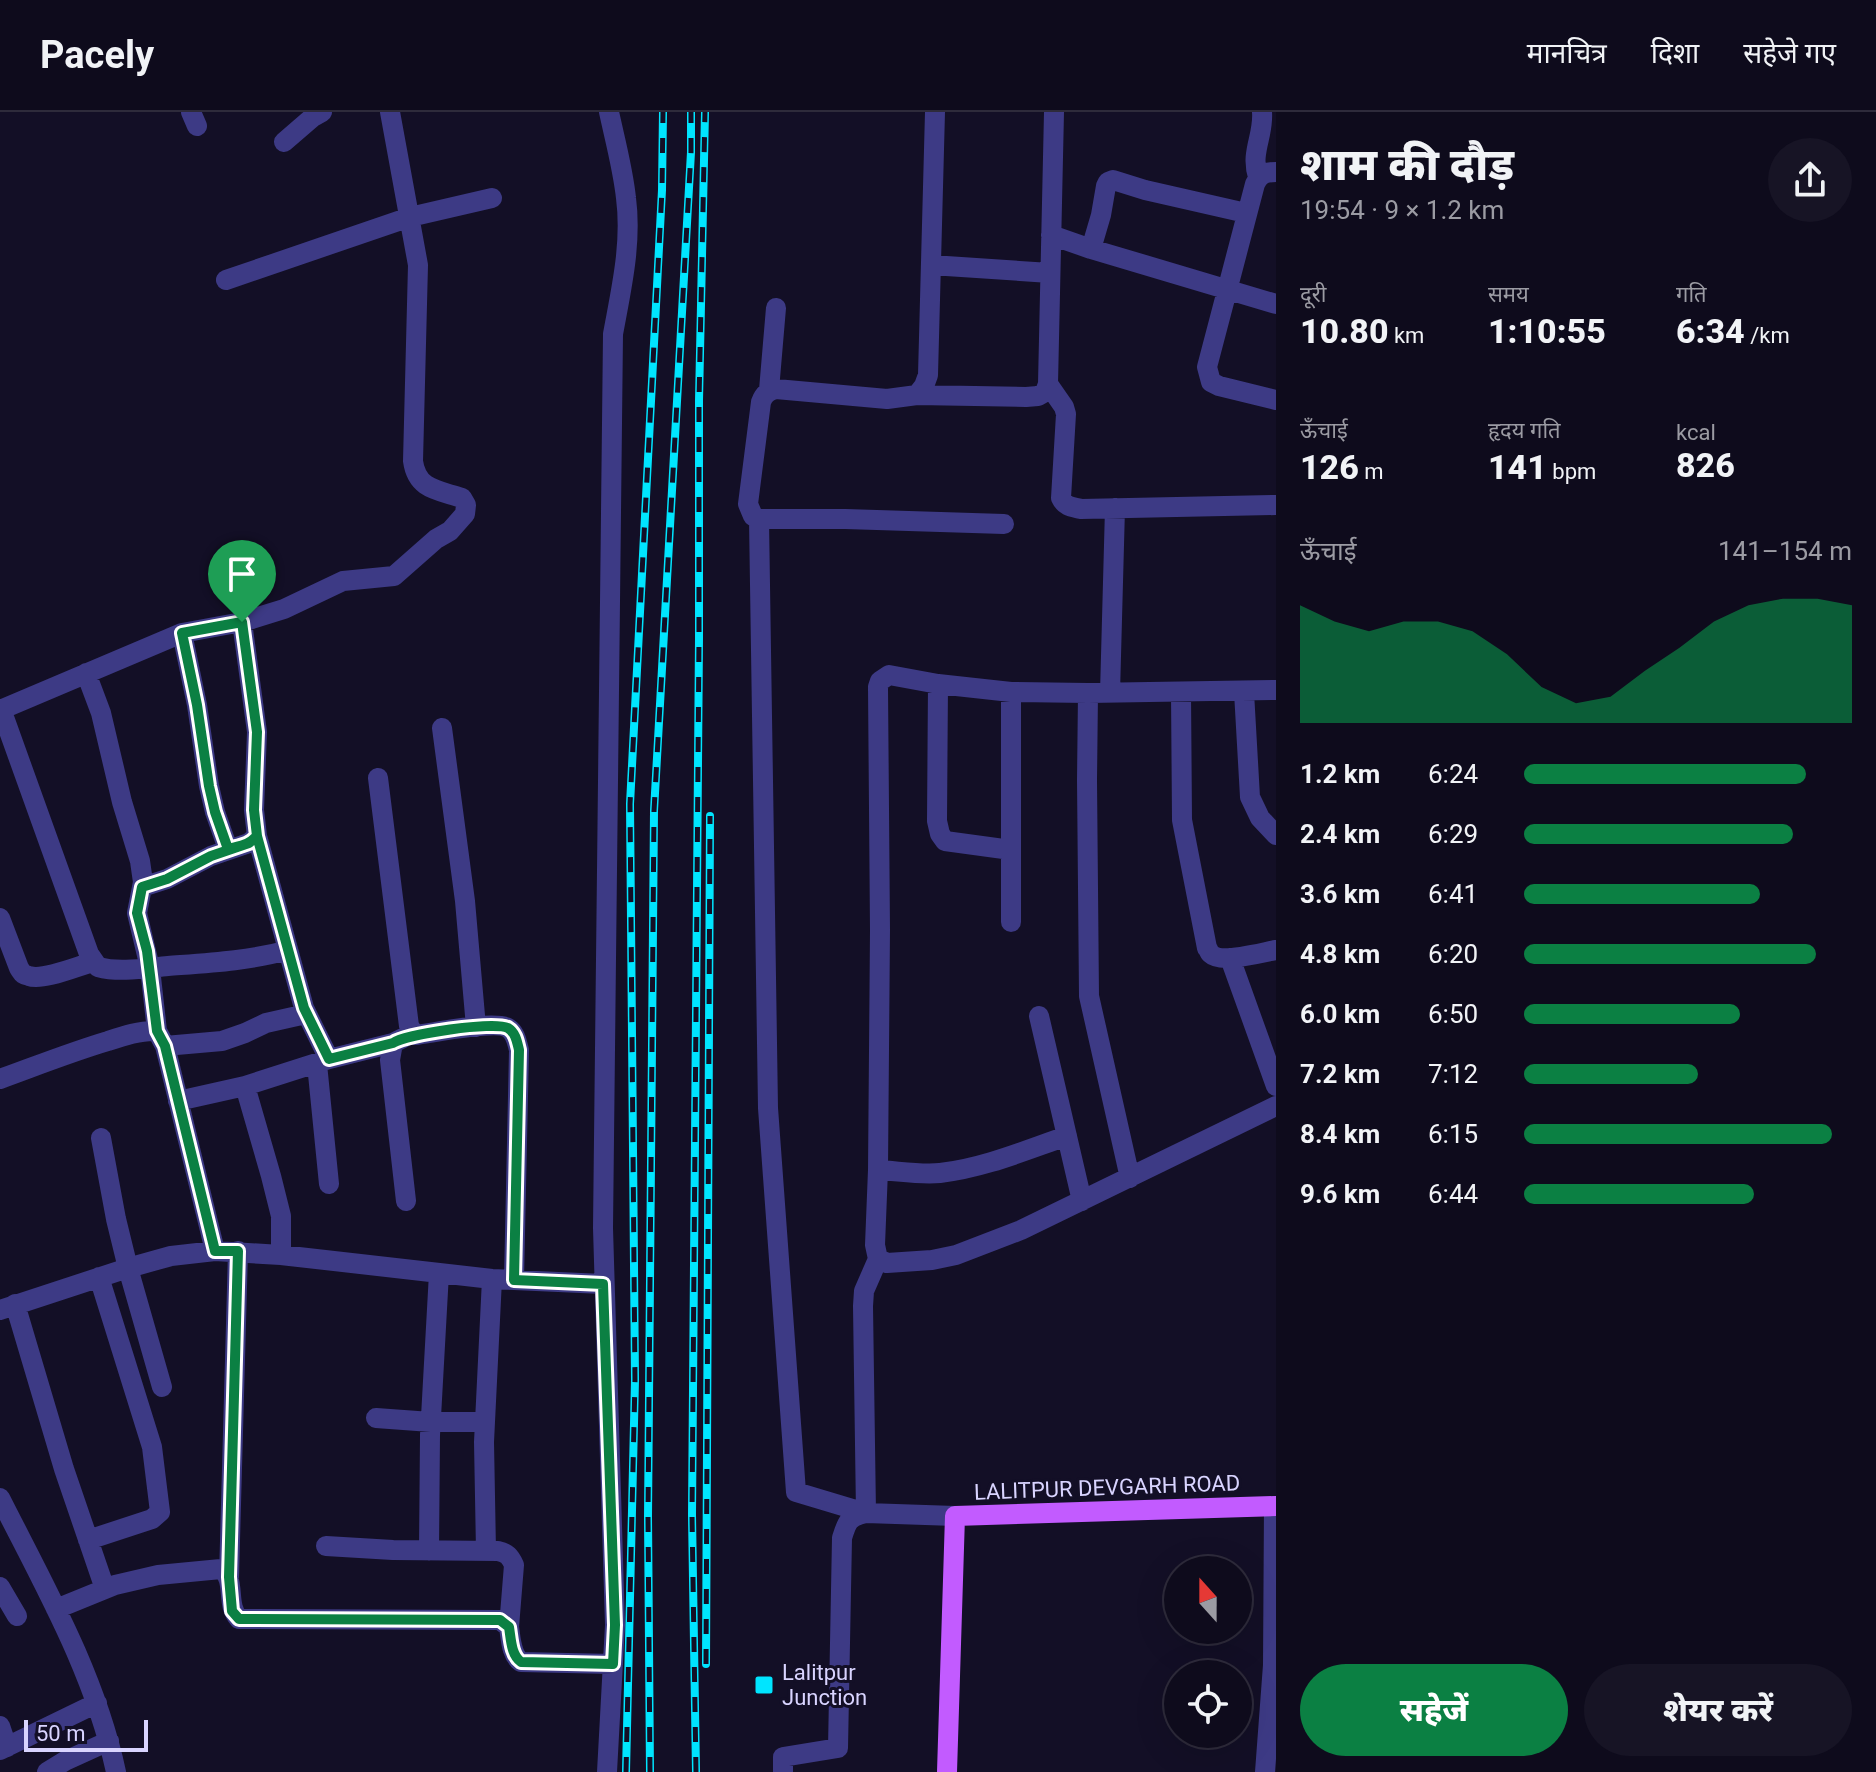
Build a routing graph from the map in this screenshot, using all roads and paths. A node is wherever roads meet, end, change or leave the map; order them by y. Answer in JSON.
{"nodes":[{"id":1,"x":322,"y":112,"type":"edge"},
{"id":2,"x":390,"y":112,"type":"edge"},
{"id":3,"x":609,"y":112,"type":"edge"},
{"id":4,"x":935,"y":112,"type":"edge"},
{"id":5,"x":1054,"y":112,"type":"edge"},
{"id":6,"x":1262,"y":112,"type":"edge"},
{"id":7,"x":284,"y":142,"type":"dead end"},
{"id":8,"x":1267,"y":175,"type":"edge"},
{"id":9,"x":492,"y":198,"type":"dead end"},
{"id":10,"x":1246,"y":213,"type":"junction"},
{"id":11,"x":410,"y":217,"type":"junction"},
{"id":12,"x":1051,"y":235,"type":"junction"},
{"id":13,"x":1091,"y":249,"type":"junction"},
{"id":14,"x":931,"y":265,"type":"junction"},
{"id":15,"x":1050,"y":273,"type":"junction"},
{"id":16,"x":226,"y":280,"type":"dead end"},
{"id":17,"x":1226,"y":289,"type":"junction"},
{"id":18,"x":1276,"y":304,"type":"edge"},
{"id":19,"x":776,"y":308,"type":"dead end"},
{"id":20,"x":1048,"y":384,"type":"junction"},
{"id":21,"x":769,"y":390,"type":"junction"},
{"id":22,"x":917,"y":395,"type":"junction"},
{"id":23,"x":1276,"y":400,"type":"edge"},
{"id":24,"x":1276,"y":505,"type":"edge"},
{"id":25,"x":1115,"y":508,"type":"junction"},
{"id":26,"x":759,"y":519,"type":"junction"},
{"id":27,"x":1004,"y":524,"type":"dead end"},
{"id":28,"x":242,"y":622,"type":"junction"},
{"id":29,"x":182,"y":633,"type":"junction"},
{"id":30,"x":86,"y":673,"type":"junction"},
{"id":31,"x":938,"y":684,"type":"junction"},
{"id":32,"x":1276,"y":690,"type":"edge"},
{"id":33,"x":1011,"y":692,"type":"junction"},
{"id":34,"x":1244,"y":692,"type":"junction"},
{"id":35,"x":1088,"y":693,"type":"junction"},
{"id":36,"x":1110,"y":693,"type":"junction"},
{"id":37,"x":1181,"y":693,"type":"junction"},
{"id":38,"x":1,"y":710,"type":"edge"},
{"id":39,"x":442,"y":728,"type":"dead end"},
{"id":40,"x":378,"y":778,"type":"dead end"},
{"id":41,"x":1276,"y":835,"type":"edge"},
{"id":42,"x":257,"y":836,"type":"junction"},
{"id":43,"x":228,"y":849,"type":"junction"},
{"id":44,"x":1011,"y":850,"type":"junction"},
{"id":45,"x":142,"y":887,"type":"junction"},
{"id":46,"x":0,"y":918,"type":"edge"},
{"id":47,"x":1011,"y":922,"type":"dead end"},
{"id":48,"x":288,"y":950,"type":"junction"},
{"id":49,"x":1276,"y":950,"type":"edge"},
{"id":50,"x":1230,"y":958,"type":"junction"},
{"id":51,"x":93,"y":962,"type":"junction"},
{"id":52,"x":150,"y":968,"type":"junction"},
{"id":53,"x":306,"y":1014,"type":"junction"},
{"id":54,"x":1039,"y":1016,"type":"dead end"},
{"id":55,"x":476,"y":1027,"type":"junction"},
{"id":56,"x":415,"y":1035,"type":"junction"},
{"id":57,"x":161,"y":1039,"type":"junction"},
{"id":58,"x":393,"y":1043,"type":"junction"},
{"id":59,"x":323,"y":1061,"type":"junction"},
{"id":60,"x":0,"y":1079,"type":"edge"},
{"id":61,"x":245,"y":1086,"type":"junction"},
{"id":62,"x":1276,"y":1086,"type":"edge"},
{"id":63,"x":178,"y":1101,"type":"junction"},
{"id":64,"x":1276,"y":1106,"type":"edge"},
{"id":65,"x":1067,"y":1136,"type":"junction"},
{"id":66,"x":101,"y":1138,"type":"dead end"},
{"id":67,"x":878,"y":1170,"type":"junction"},
{"id":68,"x":1130,"y":1178,"type":"junction"},
{"id":69,"x":329,"y":1184,"type":"dead end"},
{"id":70,"x":406,"y":1201,"type":"dead end"},
{"id":71,"x":1082,"y":1201,"type":"junction"},
{"id":72,"x":215,"y":1251,"type":"junction"},
{"id":73,"x":238,"y":1251,"type":"junction"},
{"id":74,"x":281,"y":1255,"type":"junction"},
{"id":75,"x":878,"y":1259,"type":"junction"},
{"id":76,"x":128,"y":1268,"type":"junction"},
{"id":77,"x":439,"y":1273,"type":"junction"},
{"id":78,"x":99,"y":1277,"type":"junction"},
{"id":79,"x":492,"y":1279,"type":"junction"},
{"id":80,"x":514,"y":1280,"type":"junction"},
{"id":81,"x":603,"y":1284,"type":"junction"},
{"id":82,"x":7,"y":1307,"type":"edge"},
{"id":83,"x":162,"y":1387,"type":"dead end"},
{"id":84,"x":376,"y":1418,"type":"dead end"},
{"id":85,"x":431,"y":1422,"type":"junction"},
{"id":86,"x":485,"y":1422,"type":"junction"},
{"id":87,"x":0,"y":1498,"type":"edge"},
{"id":88,"x":1275,"y":1506,"type":"edge"},
{"id":89,"x":866,"y":1513,"type":"junction"},
{"id":90,"x":955,"y":1516,"type":"junction"},
{"id":91,"x":88,"y":1540,"type":"junction"},
{"id":92,"x":326,"y":1546,"type":"dead end"},
{"id":93,"x":429,"y":1551,"type":"junction"},
{"id":94,"x":486,"y":1551,"type":"junction"},
{"id":95,"x":229,"y":1577,"type":"junction"},
{"id":96,"x":0,"y":1587,"type":"edge"},
{"id":97,"x":105,"y":1589,"type":"junction"},
{"id":98,"x":56,"y":1609,"type":"junction"},
{"id":99,"x":17,"y":1616,"type":"dead end"},
{"id":100,"x":509,"y":1627,"type":"junction"},
{"id":101,"x":613,"y":1664,"type":"junction"},
{"id":102,"x":97,"y":1703,"type":"junction"},
{"id":103,"x":0,"y":1726,"type":"edge"},
{"id":104,"x":109,"y":1741,"type":"junction"},
{"id":105,"x":4,"y":1749,"type":"edge"},
{"id":106,"x":47,"y":1772,"type":"edge"},
{"id":107,"x":116,"y":1772,"type":"edge"},
{"id":108,"x":607,"y":1772,"type":"edge"},
{"id":109,"x":783,"y":1772,"type":"edge"},
{"id":110,"x":947,"y":1772,"type":"edge"},
{"id":111,"x":1265,"y":1772,"type":"edge"}],
"edges":[{"from":1,"to":7,"type":"street"},
{"from":2,"to":11,"type":"street"},
{"from":3,"to":81,"type":"street"},
{"from":4,"to":14,"type":"street"},
{"from":5,"to":12,"type":"street"},
{"from":6,"to":8,"type":"street"},
{"from":8,"to":10,"type":"street"},
{"from":9,"to":11,"type":"street"},
{"from":10,"to":13,"type":"street"},
{"from":10,"to":17,"type":"street"},
{"from":11,"to":16,"type":"street"},
{"from":11,"to":28,"type":"street"},
{"from":12,"to":13,"type":"street"},
{"from":12,"to":15,"type":"street"},
{"from":13,"to":17,"type":"street"},
{"from":14,"to":15,"type":"street"},
{"from":14,"to":22,"type":"street"},
{"from":15,"to":20,"type":"street"},
{"from":17,"to":18,"type":"street"},
{"from":17,"to":23,"type":"street"},
{"from":19,"to":21,"type":"street"},
{"from":20,"to":22,"type":"street"},
{"from":20,"to":25,"type":"street"},
{"from":21,"to":22,"type":"street"},
{"from":21,"to":26,"type":"street"},
{"from":24,"to":25,"type":"street"},
{"from":25,"to":36,"type":"street"},
{"from":26,"to":27,"type":"street"},
{"from":26,"to":89,"type":"street"},
{"from":28,"to":29,"type":"street"},
{"from":28,"to":42,"type":"street"},
{"from":29,"to":30,"type":"street"},
{"from":29,"to":43,"type":"street"},
{"from":30,"to":38,"type":"street"},
{"from":30,"to":45,"type":"street"},
{"from":31,"to":33,"type":"street"},
{"from":31,"to":44,"type":"street"},
{"from":31,"to":67,"type":"street"},
{"from":32,"to":34,"type":"street"},
{"from":33,"to":35,"type":"street"},
{"from":33,"to":44,"type":"street"},
{"from":34,"to":37,"type":"street"},
{"from":34,"to":41,"type":"street"},
{"from":35,"to":36,"type":"street"},
{"from":35,"to":68,"type":"street"},
{"from":36,"to":37,"type":"street"},
{"from":37,"to":50,"type":"street"},
{"from":38,"to":51,"type":"street"},
{"from":39,"to":55,"type":"street"},
{"from":40,"to":56,"type":"street"},
{"from":42,"to":43,"type":"street"},
{"from":42,"to":48,"type":"street"},
{"from":43,"to":45,"type":"street"},
{"from":44,"to":47,"type":"street"},
{"from":45,"to":52,"type":"street"},
{"from":46,"to":51,"type":"street"},
{"from":48,"to":52,"type":"street"},
{"from":48,"to":53,"type":"street"},
{"from":49,"to":50,"type":"street"},
{"from":50,"to":62,"type":"street"},
{"from":51,"to":52,"type":"street"},
{"from":52,"to":57,"type":"street"},
{"from":53,"to":57,"type":"street"},
{"from":53,"to":59,"type":"street"},
{"from":54,"to":65,"type":"street"},
{"from":55,"to":56,"type":"street"},
{"from":55,"to":80,"type":"street"},
{"from":56,"to":58,"type":"street"},
{"from":57,"to":60,"type":"street"},
{"from":57,"to":63,"type":"street"},
{"from":58,"to":59,"type":"street"},
{"from":58,"to":70,"type":"street"},
{"from":59,"to":61,"type":"street"},
{"from":59,"to":69,"type":"street"},
{"from":61,"to":63,"type":"street"},
{"from":61,"to":74,"type":"street"},
{"from":63,"to":72,"type":"street"},
{"from":64,"to":68,"type":"street"},
{"from":65,"to":67,"type":"street"},
{"from":65,"to":71,"type":"street"},
{"from":66,"to":76,"type":"street"},
{"from":67,"to":75,"type":"street"},
{"from":68,"to":71,"type":"street"},
{"from":71,"to":75,"type":"street"},
{"from":72,"to":73,"type":"street"},
{"from":72,"to":76,"type":"street"},
{"from":73,"to":74,"type":"street"},
{"from":73,"to":95,"type":"street"},
{"from":74,"to":77,"type":"street"},
{"from":75,"to":89,"type":"street"},
{"from":76,"to":78,"type":"street"},
{"from":76,"to":83,"type":"street"},
{"from":77,"to":79,"type":"street"},
{"from":77,"to":85,"type":"street"},
{"from":78,"to":82,"type":"street"},
{"from":78,"to":91,"type":"street"},
{"from":79,"to":80,"type":"street"},
{"from":79,"to":86,"type":"street"},
{"from":80,"to":81,"type":"street"},
{"from":81,"to":101,"type":"street"},
{"from":82,"to":91,"type":"street"},
{"from":84,"to":85,"type":"street"},
{"from":85,"to":86,"type":"street"},
{"from":85,"to":93,"type":"street"},
{"from":86,"to":94,"type":"street"},
{"from":87,"to":98,"type":"street"},
{"from":88,"to":90,"type":"main road","name":"LALITPUR DEVGARH ROAD"},
{"from":88,"to":111,"type":"street"},
{"from":89,"to":90,"type":"street"},
{"from":89,"to":109,"type":"street"},
{"from":90,"to":110,"type":"main road","name":"LALITPUR DEVGARH ROAD"},
{"from":91,"to":97,"type":"street"},
{"from":92,"to":93,"type":"street"},
{"from":93,"to":94,"type":"street"},
{"from":94,"to":100,"type":"street"},
{"from":95,"to":97,"type":"street"},
{"from":95,"to":100,"type":"street"},
{"from":96,"to":99,"type":"street"},
{"from":97,"to":98,"type":"street"},
{"from":98,"to":102,"type":"street"},
{"from":100,"to":101,"type":"street"},
{"from":101,"to":108,"type":"street"},
{"from":102,"to":104,"type":"street"},
{"from":102,"to":105,"type":"street"},
{"from":103,"to":105,"type":"street"},
{"from":104,"to":106,"type":"street"},
{"from":104,"to":107,"type":"street"}]}
